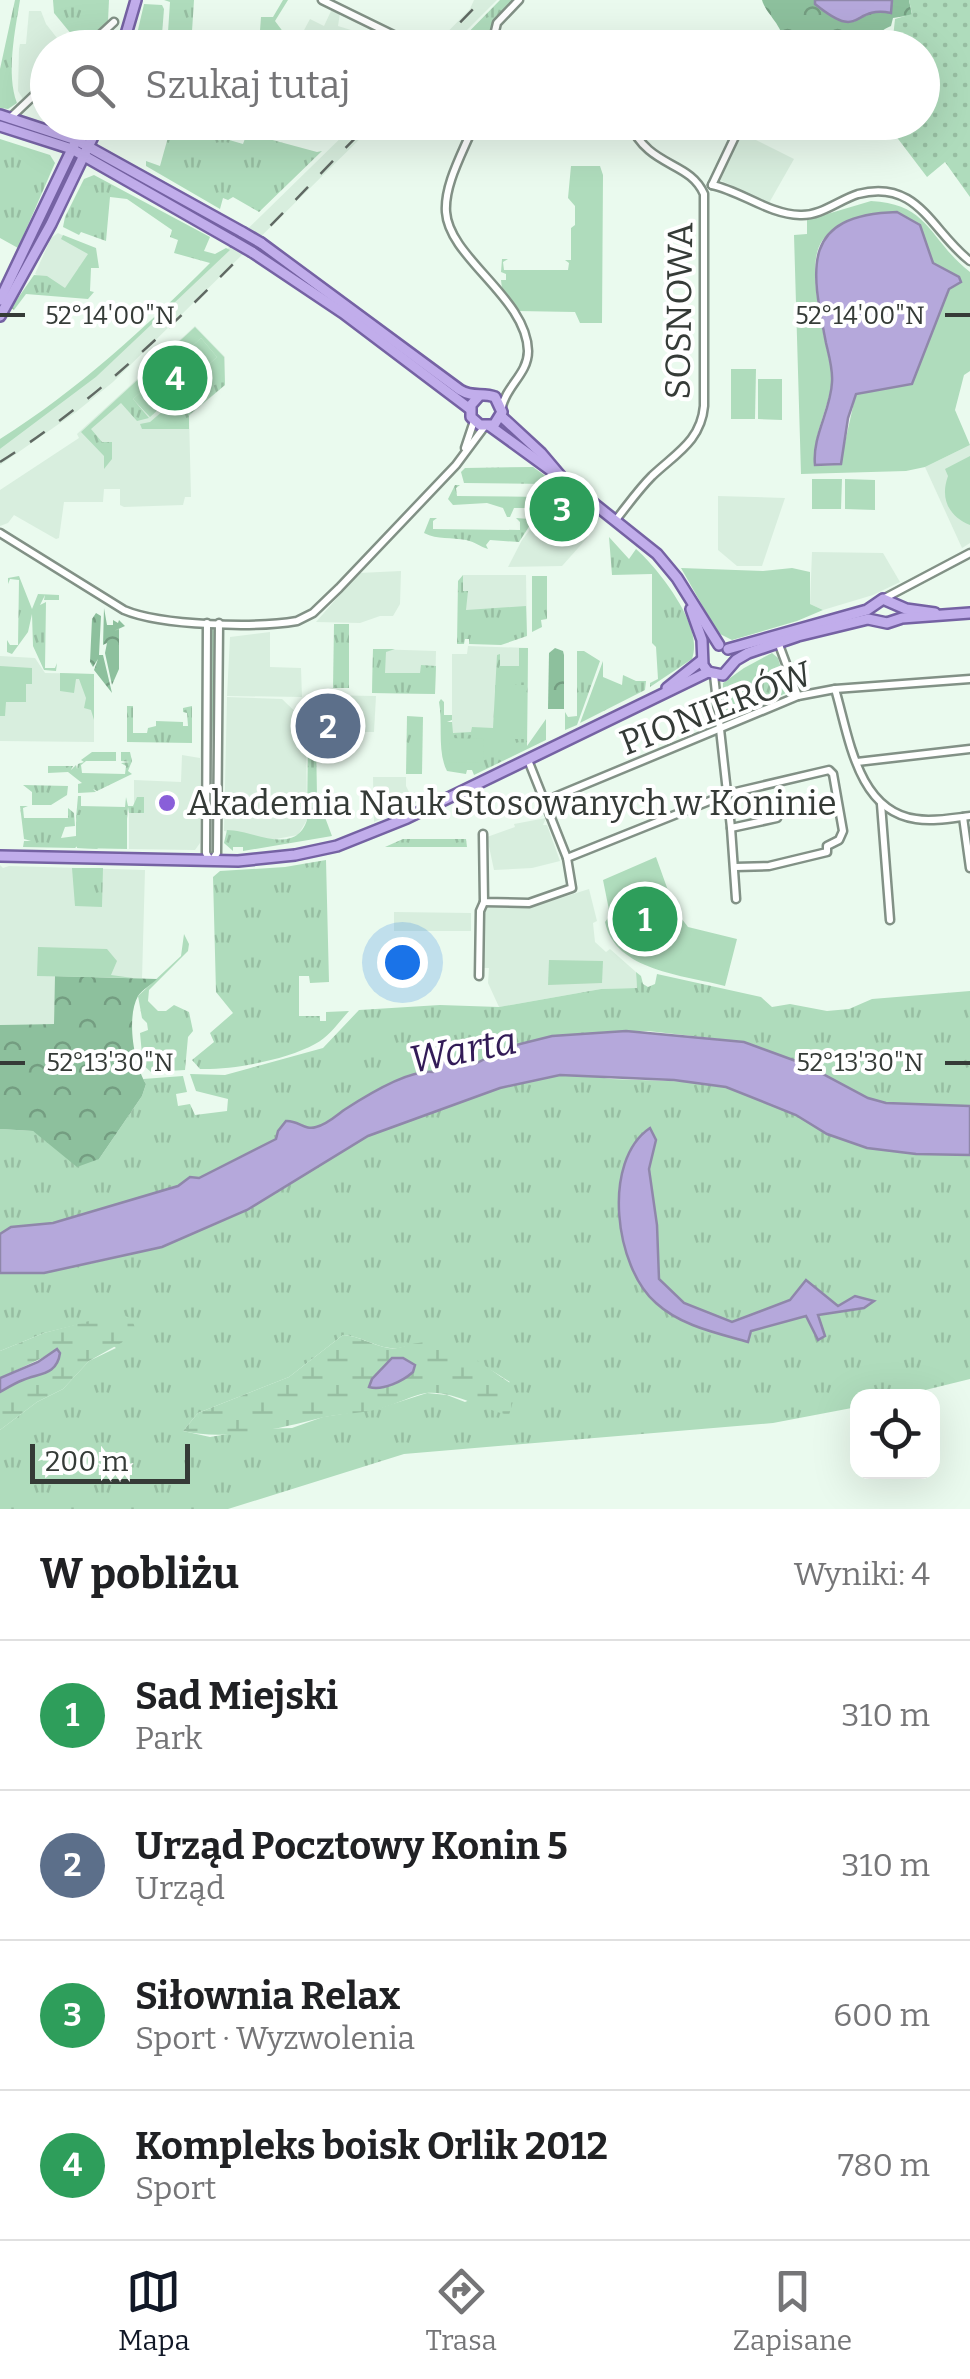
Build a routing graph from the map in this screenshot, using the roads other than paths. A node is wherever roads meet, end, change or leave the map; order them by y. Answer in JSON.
{"nodes":[{"id":1,"x":136,"y":0,"type":"edge"},
{"id":2,"x":322,"y":0,"type":"edge"},
{"id":3,"x":519,"y":0,"type":"edge"},
{"id":4,"x":114,"y":22,"type":"dead end"},
{"id":5,"x":105,"y":30,"type":"edge"},
{"id":6,"x":127,"y":30,"type":"edge"},
{"id":7,"x":383,"y":30,"type":"edge"},
{"id":8,"x":496,"y":30,"type":"edge"},
{"id":9,"x":30,"y":98,"type":"edge"},
{"id":10,"x":2,"y":123,"type":"edge"},
{"id":11,"x":30,"y":132,"type":"edge"},
{"id":12,"x":58,"y":140,"type":"edge"},
{"id":13,"x":76,"y":140,"type":"edge"},
{"id":14,"x":92,"y":140,"type":"edge"},
{"id":15,"x":468,"y":140,"type":"edge"},
{"id":16,"x":640,"y":140,"type":"edge"},
{"id":17,"x":733,"y":140,"type":"edge"},
{"id":18,"x":74,"y":145,"type":"junction"},
{"id":19,"x":87,"y":151,"type":"junction"},
{"id":20,"x":712,"y":185,"type":"junction"},
{"id":21,"x":702,"y":188,"type":"junction"},
{"id":22,"x":970,"y":262,"type":"edge"},
{"id":23,"x":282,"y":264,"type":"junction"},
{"id":24,"x":0,"y":300,"type":"edge"},
{"id":25,"x":346,"y":309,"type":"junction"},
{"id":26,"x":0,"y":316,"type":"edge"},
{"id":27,"x":512,"y":385,"type":"junction"},
{"id":28,"x":478,"y":396,"type":"junction"},
{"id":29,"x":492,"y":396,"type":"junction"},
{"id":30,"x":470,"y":409,"type":"junction"},
{"id":31,"x":502,"y":412,"type":"junction"},
{"id":32,"x":474,"y":421,"type":"junction"},
{"id":33,"x":488,"y":426,"type":"junction"},
{"id":34,"x":464,"y":454,"type":"junction"},
{"id":35,"x":561,"y":477,"type":"junction"},
{"id":36,"x":616,"y":521,"type":"junction"},
{"id":37,"x":0,"y":533,"type":"edge"},
{"id":38,"x":970,"y":553,"type":"edge"},
{"id":39,"x":908,"y":584,"type":"junction"},
{"id":40,"x":685,"y":594,"type":"junction"},
{"id":41,"x":880,"y":601,"type":"junction"},
{"id":42,"x":898,"y":604,"type":"junction"},
{"id":43,"x":966,"y":613,"type":"edge"},
{"id":44,"x":878,"y":620,"type":"junction"},
{"id":45,"x":893,"y":622,"type":"junction"},
{"id":46,"x":207,"y":623,"type":"junction"},
{"id":47,"x":219,"y":623,"type":"junction"},
{"id":48,"x":778,"y":642,"type":"junction"},
{"id":49,"x":723,"y":647,"type":"junction"},
{"id":50,"x":703,"y":656,"type":"junction"},
{"id":51,"x":733,"y":663,"type":"junction"},
{"id":52,"x":715,"y":677,"type":"junction"},
{"id":53,"x":970,"y":679,"type":"edge"},
{"id":54,"x":835,"y":689,"type":"junction"},
{"id":55,"x":662,"y":693,"type":"junction"},
{"id":56,"x":798,"y":696,"type":"junction"},
{"id":57,"x":718,"y":731,"type":"junction"},
{"id":58,"x":970,"y":748,"type":"edge"},
{"id":59,"x":528,"y":760,"type":"junction"},
{"id":60,"x":857,"y":762,"type":"junction"},
{"id":61,"x":727,"y":794,"type":"junction"},
{"id":62,"x":545,"y":801,"type":"junction"},
{"id":63,"x":881,"y":804,"type":"junction"},
{"id":64,"x":967,"y":816,"type":"edge"},
{"id":65,"x":777,"y":818,"type":"dead end"},
{"id":66,"x":732,"y":828,"type":"junction"},
{"id":67,"x":482,"y":834,"type":"dead end"},
{"id":68,"x":0,"y":856,"type":"edge"},
{"id":69,"x":567,"y":858,"type":"junction"},
{"id":70,"x":211,"y":861,"type":"junction"},
{"id":71,"x":736,"y":867,"type":"junction"},
{"id":72,"x":970,"y":868,"type":"edge"},
{"id":73,"x":736,"y":899,"type":"dead end"},
{"id":74,"x":484,"y":902,"type":"junction"},
{"id":75,"x":890,"y":920,"type":"dead end"},
{"id":76,"x":479,"y":976,"type":"dead end"}],
"edges":[{"from":1,"to":6,"type":"main road"},
{"from":2,"to":7,"type":"street"},
{"from":3,"to":8,"type":"street"},
{"from":4,"to":5,"type":"street"},
{"from":9,"to":10,"type":"street"},
{"from":10,"to":11,"type":"main road"},
{"from":12,"to":18,"type":"main road"},
{"from":13,"to":18,"type":"main road"},
{"from":14,"to":19,"type":"main road"},
{"from":15,"to":27,"type":"street"},
{"from":16,"to":21,"type":"street"},
{"from":17,"to":20,"type":"street"},
{"from":18,"to":19,"type":"main road"},
{"from":18,"to":24,"type":"main road"},
{"from":19,"to":23,"type":"main road","bridge":true},
{"from":19,"to":23,"type":"main road","bridge":true},
{"from":19,"to":26,"type":"main road"},
{"from":20,"to":21,"type":"street"},
{"from":20,"to":22,"type":"street"},
{"from":21,"to":36,"type":"street","name":"SOSNOWA"},
{"from":23,"to":25,"type":"main road"},
{"from":25,"to":28,"type":"main road"},
{"from":25,"to":30,"type":"main road"},
{"from":27,"to":29,"type":"street"},
{"from":27,"to":31,"type":"street"},
{"from":28,"to":29,"type":"main road"},
{"from":28,"to":30,"type":"main road"},
{"from":29,"to":31,"type":"main road"},
{"from":30,"to":32,"type":"main road"},
{"from":31,"to":33,"type":"main road"},
{"from":31,"to":35,"type":"main road"},
{"from":32,"to":33,"type":"main road"},
{"from":32,"to":34,"type":"street"},
{"from":33,"to":34,"type":"street"},
{"from":33,"to":35,"type":"main road"},
{"from":34,"to":47,"type":"street"},
{"from":35,"to":36,"type":"main road"},
{"from":36,"to":40,"type":"main road"},
{"from":37,"to":46,"type":"street"},
{"from":38,"to":39,"type":"street"},
{"from":39,"to":41,"type":"street"},
{"from":39,"to":42,"type":"street"},
{"from":40,"to":49,"type":"main road"},
{"from":40,"to":50,"type":"main road"},
{"from":41,"to":42,"type":"main road"},
{"from":41,"to":44,"type":"main road"},
{"from":41,"to":49,"type":"main road"},
{"from":42,"to":43,"type":"main road"},
{"from":42,"to":45,"type":"main road"},
{"from":43,"to":45,"type":"main road"},
{"from":44,"to":45,"type":"main road"},
{"from":44,"to":48,"type":"main road"},
{"from":46,"to":47,"type":"street"},
{"from":46,"to":70,"type":"street"},
{"from":47,"to":70,"type":"street"},
{"from":48,"to":51,"type":"main road"},
{"from":48,"to":56,"type":"street"},
{"from":49,"to":50,"type":"main road"},
{"from":49,"to":51,"type":"main road"},
{"from":50,"to":52,"type":"main road"},
{"from":50,"to":55,"type":"main road"},
{"from":51,"to":52,"type":"main road"},
{"from":52,"to":55,"type":"main road"},
{"from":52,"to":57,"type":"street"},
{"from":53,"to":54,"type":"street","name":"PIONIERÓW"},
{"from":54,"to":56,"type":"street","name":"PIONIERÓW"},
{"from":54,"to":60,"type":"street"},
{"from":55,"to":59,"type":"main road"},
{"from":56,"to":57,"type":"street","name":"PIONIERÓW"},
{"from":57,"to":61,"type":"street"},
{"from":57,"to":62,"type":"street","name":"PIONIERÓW"},
{"from":58,"to":60,"type":"street"},
{"from":59,"to":62,"type":"street"},
{"from":59,"to":70,"type":"main road"},
{"from":60,"to":63,"type":"street"},
{"from":61,"to":66,"type":"street"},
{"from":61,"to":69,"type":"street"},
{"from":61,"to":71,"type":"street"},
{"from":62,"to":69,"type":"street"},
{"from":63,"to":64,"type":"street"},
{"from":63,"to":75,"type":"street"},
{"from":64,"to":72,"type":"street"},
{"from":65,"to":66,"type":"street"},
{"from":66,"to":71,"type":"street"},
{"from":67,"to":74,"type":"street"},
{"from":68,"to":70,"type":"main road"},
{"from":69,"to":74,"type":"street"},
{"from":71,"to":73,"type":"street"},
{"from":74,"to":76,"type":"street"}]}
